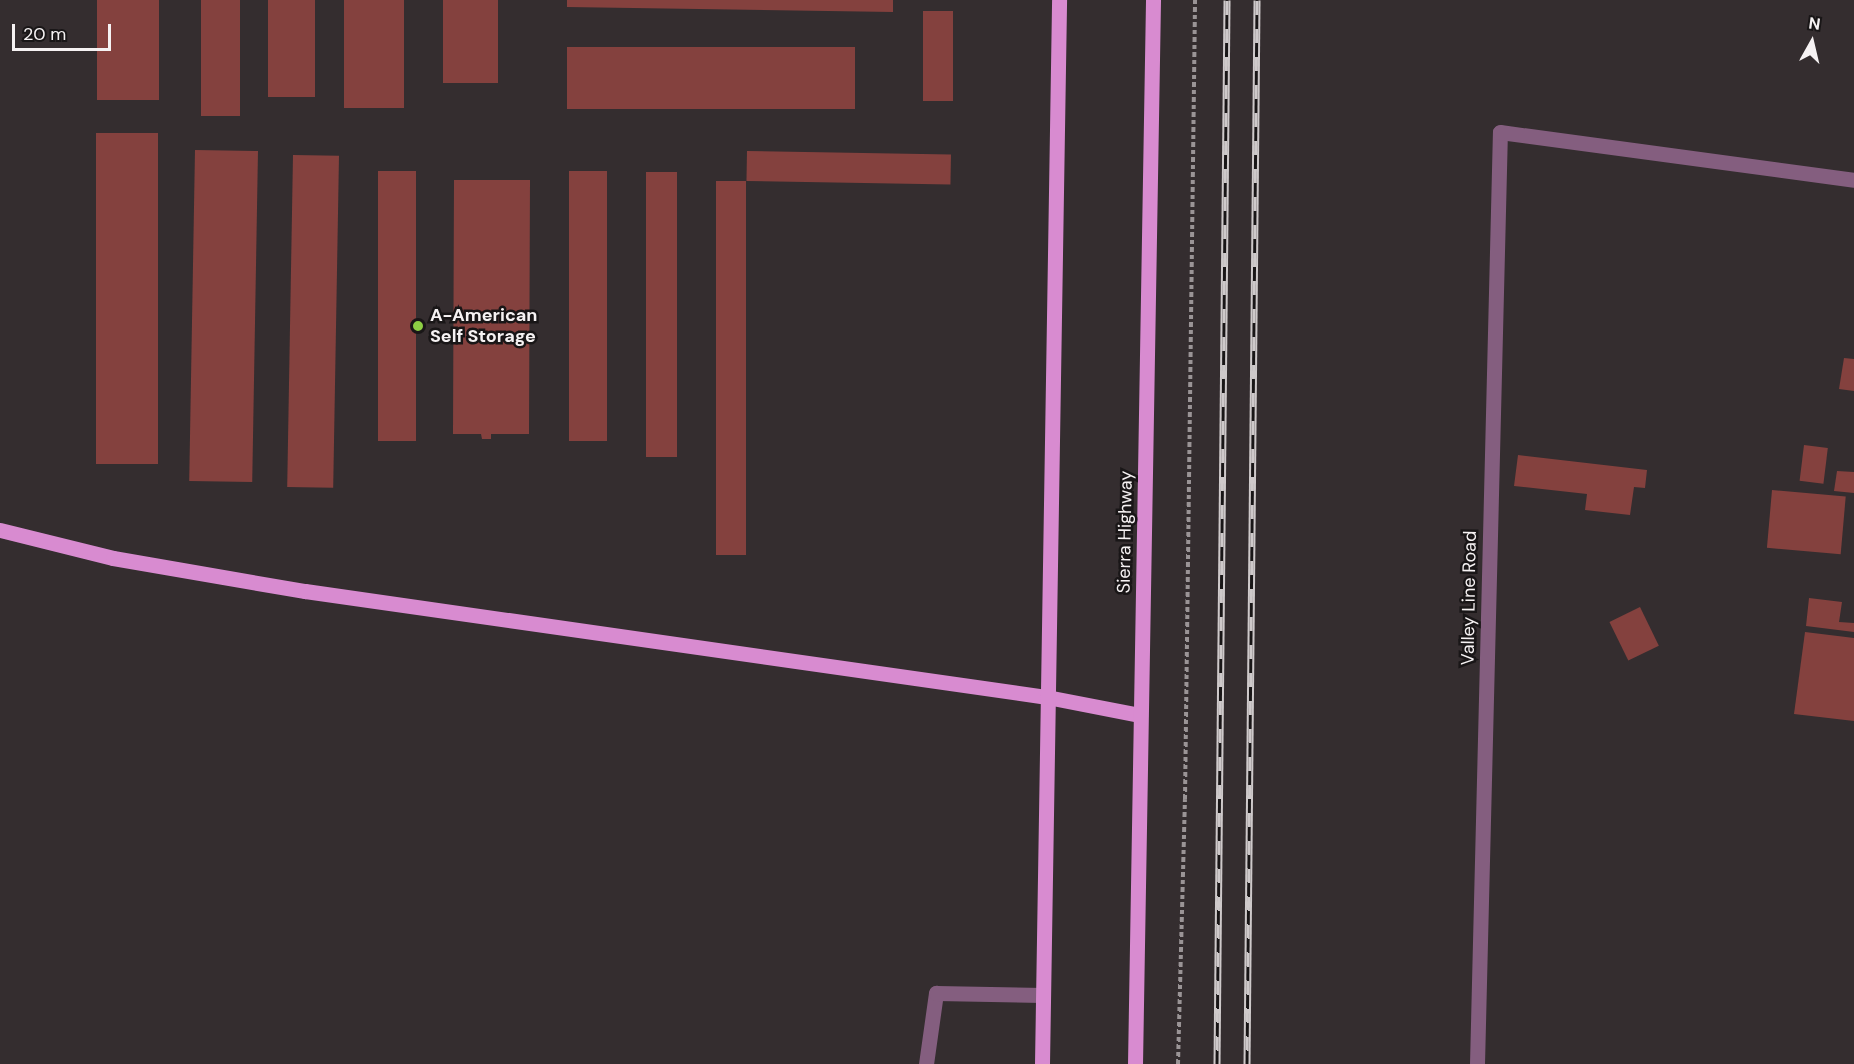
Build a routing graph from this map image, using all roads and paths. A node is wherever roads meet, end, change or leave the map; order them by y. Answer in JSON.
{"nodes":[{"id":1,"x":1059,"y":0,"type":"edge"},
{"id":2,"x":1153,"y":0,"type":"edge"},
{"id":3,"x":1195,"y":0,"type":"edge"},
{"id":4,"x":1854,"y":180,"type":"edge"},
{"id":5,"x":0,"y":530,"type":"edge"},
{"id":6,"x":1047,"y":697,"type":"junction"},
{"id":7,"x":1140,"y":715,"type":"junction"},
{"id":8,"x":1043,"y":995,"type":"junction"},
{"id":9,"x":926,"y":1064,"type":"edge"},
{"id":10,"x":1042,"y":1064,"type":"edge"},
{"id":11,"x":1134,"y":1064,"type":"edge"},
{"id":12,"x":1178,"y":1064,"type":"edge"},
{"id":13,"x":1477,"y":1064,"type":"edge"}],
"edges":[{"from":1,"to":6,"type":"main road"},
{"from":2,"to":7,"type":"main road","name":"Sierra Highway"},
{"from":3,"to":12,"type":"path"},
{"from":4,"to":13,"type":"street","name":"Valley Line Road"},
{"from":5,"to":6,"type":"main road"},
{"from":6,"to":7,"type":"main road"},
{"from":6,"to":8,"type":"main road"},
{"from":7,"to":11,"type":"main road","name":"Sierra Highway"},
{"from":8,"to":9,"type":"street"},
{"from":8,"to":10,"type":"main road"}]}
